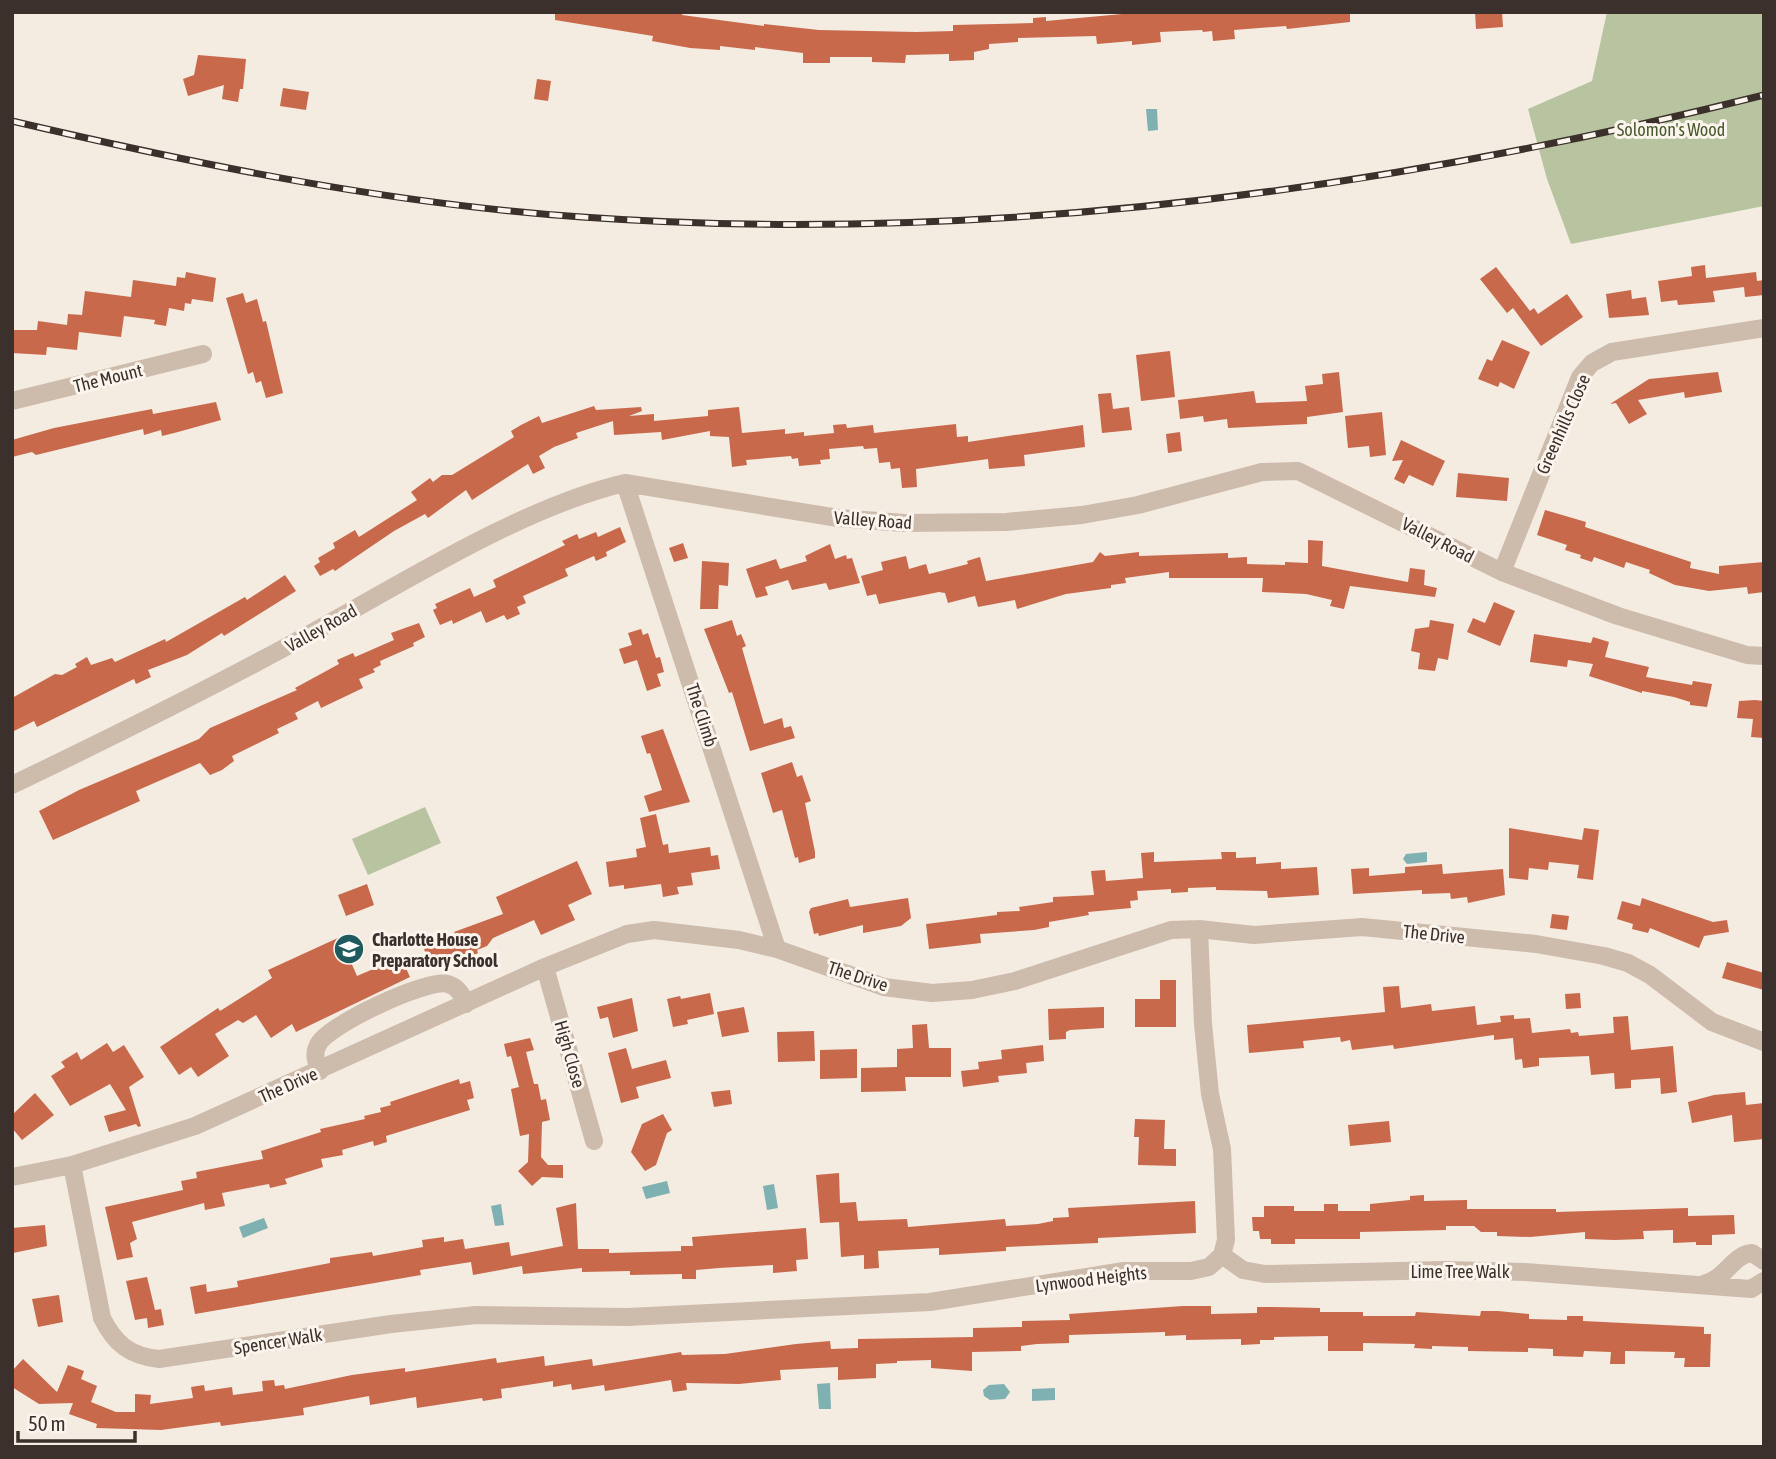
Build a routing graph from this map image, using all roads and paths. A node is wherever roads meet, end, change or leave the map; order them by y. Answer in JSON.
{"nodes":[{"id":1,"x":1764,"y":328,"type":"edge"},
{"id":2,"x":203,"y":354,"type":"dead end"},
{"id":3,"x":12,"y":401,"type":"edge"},
{"id":4,"x":625,"y":483,"type":"junction"},
{"id":5,"x":1502,"y":572,"type":"junction"},
{"id":6,"x":1764,"y":656,"type":"edge"},
{"id":7,"x":12,"y":785,"type":"edge"},
{"id":8,"x":1199,"y":929,"type":"junction"},
{"id":9,"x":777,"y":949,"type":"junction"},
{"id":10,"x":545,"y":967,"type":"junction"},
{"id":11,"x":466,"y":1004,"type":"junction"},
{"id":12,"x":1764,"y":1042,"type":"edge"},
{"id":13,"x":320,"y":1071,"type":"junction"},
{"id":14,"x":594,"y":1141,"type":"dead end"},
{"id":15,"x":72,"y":1165,"type":"junction"},
{"id":16,"x":12,"y":1177,"type":"edge"},
{"id":17,"x":1222,"y":1255,"type":"junction"},
{"id":18,"x":1764,"y":1261,"type":"edge"},
{"id":19,"x":1734,"y":1263,"type":"junction"},
{"id":20,"x":1764,"y":1281,"type":"edge"},
{"id":21,"x":1704,"y":1284,"type":"junction"},
{"id":22,"x":1745,"y":1288,"type":"junction"},
{"id":23,"x":628,"y":1317,"type":"joint"}],
"edges":[{"from":1,"to":5,"type":"street","name":"Greenhills Close"},
{"from":2,"to":3,"type":"street","name":"The Mount"},
{"from":4,"to":5,"type":"street","name":"Valley Road"},
{"from":4,"to":7,"type":"street","name":"Valley Road"},
{"from":4,"to":9,"type":"street","name":"The Climb"},
{"from":5,"to":6,"type":"street","name":"Valley Road"},
{"from":8,"to":9,"type":"street","name":"The Drive"},
{"from":8,"to":12,"type":"street","name":"The Drive"},
{"from":8,"to":17,"type":"street"},
{"from":9,"to":10,"type":"street","name":"The Drive"},
{"from":10,"to":11,"type":"street","name":"The Drive"},
{"from":10,"to":14,"type":"street","name":"High Close"},
{"from":11,"to":13,"type":"street","name":"The Drive"},
{"from":11,"to":13,"type":"street"},
{"from":13,"to":15,"type":"street","name":"The Drive"},
{"from":15,"to":16,"type":"street","name":"The Drive"},
{"from":15,"to":23,"type":"street","name":"Spencer Walk"},
{"from":17,"to":21,"type":"street","name":"Lime Tree Walk"},
{"from":17,"to":23,"type":"street","name":"Lynwood Heights"},
{"from":18,"to":19,"type":"street"},
{"from":19,"to":21,"type":"street"},
{"from":19,"to":22,"type":"street"},
{"from":20,"to":22,"type":"street","name":"Lime Tree Walk"},
{"from":21,"to":22,"type":"street","name":"Lime Tree Walk"}]}
